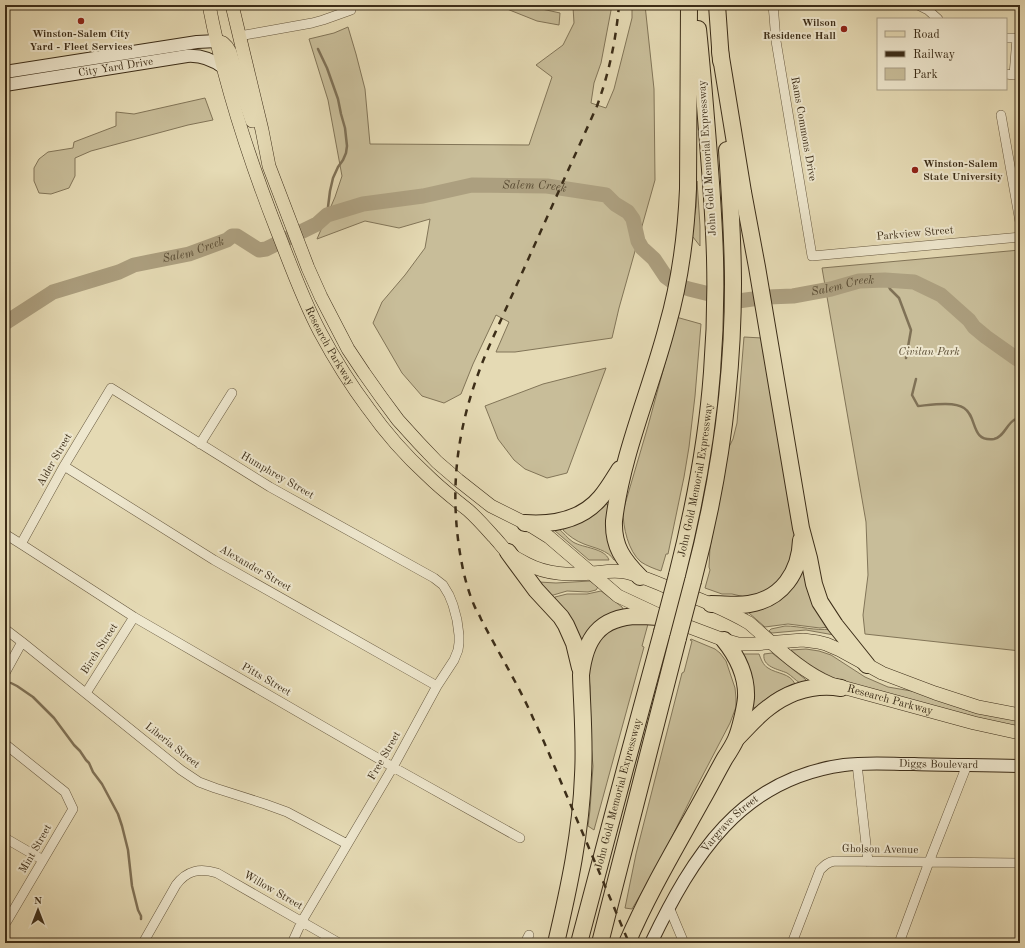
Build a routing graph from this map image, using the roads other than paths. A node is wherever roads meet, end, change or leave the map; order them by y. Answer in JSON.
{"nodes":[{"id":1,"x":209,"y":5,"type":"edge"},
{"id":2,"x":232,"y":5,"type":"edge"},
{"id":3,"x":689,"y":5,"type":"edge"},
{"id":4,"x":695,"y":5,"type":"edge"},
{"id":5,"x":717,"y":5,"type":"edge"},
{"id":6,"x":773,"y":5,"type":"edge"},
{"id":7,"x":918,"y":5,"type":"edge"},
{"id":8,"x":930,"y":7,"type":"edge"},
{"id":9,"x":351,"y":10,"type":"dead end"},
{"id":10,"x":937,"y":18,"type":"edge"},
{"id":11,"x":240,"y":36,"type":"junction"},
{"id":12,"x":1007,"y":38,"type":"edge"},
{"id":13,"x":217,"y":41,"type":"junction"},
{"id":14,"x":720,"y":51,"type":"junction"},
{"id":15,"x":224,"y":68,"type":"junction"},
{"id":16,"x":5,"y":72,"type":"edge"},
{"id":17,"x":1007,"y":74,"type":"edge"},
{"id":18,"x":5,"y":85,"type":"edge"},
{"id":19,"x":1001,"y":115,"type":"dead end"},
{"id":20,"x":269,"y":166,"type":"junction"},
{"id":21,"x":1020,"y":222,"type":"edge"},
{"id":22,"x":1020,"y":237,"type":"edge"},
{"id":23,"x":812,"y":256,"type":"joint"},
{"id":24,"x":111,"y":388,"type":"joint"},
{"id":25,"x":232,"y":393,"type":"dead end"},
{"id":26,"x":200,"y":444,"type":"junction"},
{"id":27,"x":626,"y":459,"type":"junction"},
{"id":28,"x":64,"y":466,"type":"junction"},
{"id":29,"x":526,"y":522,"type":"junction"},
{"id":30,"x":801,"y":528,"type":"junction"},
{"id":31,"x":5,"y":534,"type":"edge"},
{"id":32,"x":22,"y":544,"type":"junction"},
{"id":33,"x":508,"y":552,"type":"junction"},
{"id":34,"x":591,"y":573,"type":"junction"},
{"id":35,"x":640,"y":577,"type":"junction"},
{"id":36,"x":434,"y":578,"type":"joint"},
{"id":37,"x":712,"y":604,"type":"junction"},
{"id":38,"x":134,"y":617,"type":"junction"},
{"id":39,"x":662,"y":624,"type":"junction"},
{"id":40,"x":5,"y":629,"type":"edge"},
{"id":41,"x":724,"y":640,"type":"junction"},
{"id":42,"x":22,"y":642,"type":"junction"},
{"id":43,"x":772,"y":643,"type":"junction"},
{"id":44,"x":867,"y":665,"type":"junction"},
{"id":45,"x":5,"y":673,"type":"edge"},
{"id":46,"x":581,"y":675,"type":"junction"},
{"id":47,"x":437,"y":686,"type":"junction"},
{"id":48,"x":841,"y":688,"type":"junction"},
{"id":49,"x":86,"y":693,"type":"junction"},
{"id":50,"x":1020,"y":715,"type":"edge"},
{"id":51,"x":1020,"y":733,"type":"edge"},
{"id":52,"x":736,"y":739,"type":"junction"},
{"id":53,"x":5,"y":744,"type":"edge"},
{"id":54,"x":857,"y":764,"type":"junction"},
{"id":55,"x":967,"y":765,"type":"junction"},
{"id":56,"x":1020,"y":766,"type":"edge"},
{"id":57,"x":393,"y":767,"type":"junction"},
{"id":58,"x":5,"y":838,"type":"edge"},
{"id":59,"x":520,"y":838,"type":"dead end"},
{"id":60,"x":347,"y":844,"type":"junction"},
{"id":61,"x":43,"y":860,"type":"junction"},
{"id":62,"x":868,"y":862,"type":"junction"},
{"id":63,"x":929,"y":862,"type":"junction"},
{"id":64,"x":1020,"y":863,"type":"edge"},
{"id":65,"x":669,"y":907,"type":"junction"},
{"id":66,"x":7,"y":921,"type":"dead end"},
{"id":67,"x":302,"y":921,"type":"junction"},
{"id":68,"x":143,"y":943,"type":"edge"},
{"id":69,"x":292,"y":943,"type":"edge"},
{"id":70,"x":339,"y":943,"type":"edge"},
{"id":71,"x":556,"y":943,"type":"edge"},
{"id":72,"x":579,"y":943,"type":"edge"},
{"id":73,"x":600,"y":943,"type":"edge"},
{"id":74,"x":627,"y":943,"type":"edge"},
{"id":75,"x":651,"y":943,"type":"edge"},
{"id":76,"x":684,"y":943,"type":"edge"},
{"id":77,"x":792,"y":943,"type":"edge"},
{"id":78,"x":899,"y":943,"type":"edge"}],
"edges":[{"from":1,"to":13,"type":"main road","name":"Research Parkway"},
{"from":2,"to":11,"type":"main road","name":"Research Parkway"},
{"from":3,"to":27,"type":"highway"},
{"from":4,"to":39,"type":"highway","name":"John Gold Memorial Expressway","bridge":true},
{"from":5,"to":14,"type":"highway","name":"John Gold Memorial Expressway"},
{"from":6,"to":23,"type":"street","name":"Rams Commons Drive"},
{"from":7,"to":8,"type":"street"},
{"from":8,"to":10,"type":"street"},
{"from":9,"to":11,"type":"street"},
{"from":11,"to":20,"type":"main road","name":"Research Parkway"},
{"from":12,"to":17,"type":"street"},
{"from":13,"to":15,"type":"main road","name":"Research Parkway"},
{"from":13,"to":16,"type":"street","name":"City Yard Drive"},
{"from":13,"to":20,"type":"main road"},
{"from":14,"to":30,"type":"highway"},
{"from":14,"to":73,"type":"highway","name":"John Gold Memorial Expressway","bridge":true},
{"from":15,"to":18,"type":"street","name":"City Yard Drive"},
{"from":15,"to":33,"type":"main road","name":"Research Parkway"},
{"from":19,"to":21,"type":"street"},
{"from":20,"to":29,"type":"main road","name":"Research Parkway"},
{"from":22,"to":23,"type":"street","name":"Parkview Street"},
{"from":24,"to":26,"type":"street","name":"Humphrey Street"},
{"from":24,"to":28,"type":"street","name":"Alder Street"},
{"from":25,"to":26,"type":"street"},
{"from":26,"to":36,"type":"street","name":"Humphrey Street"},
{"from":27,"to":29,"type":"highway"},
{"from":27,"to":35,"type":"highway"},
{"from":28,"to":32,"type":"street","name":"Alder Street"},
{"from":28,"to":47,"type":"street","name":"Alexander Street"},
{"from":29,"to":34,"type":"main road","name":"Research Parkway"},
{"from":30,"to":37,"type":"highway"},
{"from":30,"to":44,"type":"highway"},
{"from":31,"to":32,"type":"street","name":"Pitts Street"},
{"from":32,"to":38,"type":"street","name":"Pitts Street"},
{"from":33,"to":34,"type":"main road","name":"Research Parkway"},
{"from":33,"to":46,"type":"highway"},
{"from":34,"to":35,"type":"main road","name":"Research Parkway"},
{"from":34,"to":39,"type":"main road","name":"Research Parkway"},
{"from":35,"to":37,"type":"main road","name":"Research Parkway"},
{"from":36,"to":47,"type":"street","name":"Free Street"},
{"from":37,"to":43,"type":"main road","name":"Research Parkway"},
{"from":38,"to":49,"type":"street","name":"Birch Street"},
{"from":38,"to":57,"type":"street","name":"Pitts Street"},
{"from":39,"to":41,"type":"main road","name":"Research Parkway"},
{"from":39,"to":46,"type":"highway"},
{"from":39,"to":72,"type":"highway","name":"John Gold Memorial Expressway"},
{"from":40,"to":42,"type":"street","name":"Liberia Street"},
{"from":41,"to":43,"type":"main road","name":"Research Parkway"},
{"from":41,"to":52,"type":"highway"},
{"from":42,"to":45,"type":"street"},
{"from":42,"to":49,"type":"street","name":"Liberia Street"},
{"from":43,"to":44,"type":"main road","name":"Research Parkway"},
{"from":43,"to":48,"type":"main road","name":"Research Parkway"},
{"from":44,"to":50,"type":"main road","name":"Research Parkway"},
{"from":46,"to":71,"type":"highway"},
{"from":47,"to":57,"type":"street","name":"Free Street"},
{"from":48,"to":51,"type":"main road","name":"Research Parkway"},
{"from":48,"to":52,"type":"highway"},
{"from":49,"to":60,"type":"street","name":"Liberia Street"},
{"from":52,"to":74,"type":"highway"},
{"from":53,"to":61,"type":"street","name":"Mint Street"},
{"from":54,"to":55,"type":"street","name":"Diggs Boulevard"},
{"from":54,"to":62,"type":"street"},
{"from":54,"to":65,"type":"street","name":"Vargrave Street"},
{"from":55,"to":56,"type":"street","name":"Diggs Boulevard"},
{"from":55,"to":63,"type":"street"},
{"from":57,"to":59,"type":"street","name":"Pitts Street"},
{"from":57,"to":60,"type":"street","name":"Free Street"},
{"from":58,"to":61,"type":"street"},
{"from":60,"to":67,"type":"street","name":"Free Street"},
{"from":61,"to":66,"type":"street","name":"Mint Street"},
{"from":62,"to":63,"type":"street","name":"Gholson Avenue"},
{"from":62,"to":77,"type":"street","name":"Gholson Avenue"},
{"from":63,"to":64,"type":"street","name":"Gholson Avenue"},
{"from":63,"to":78,"type":"street"},
{"from":65,"to":75,"type":"street","name":"Vargrave Street"},
{"from":65,"to":76,"type":"street"},
{"from":67,"to":68,"type":"street","name":"Willow Street"},
{"from":67,"to":69,"type":"street","name":"Free Street"},
{"from":67,"to":70,"type":"street","name":"Willow Street"}]}
